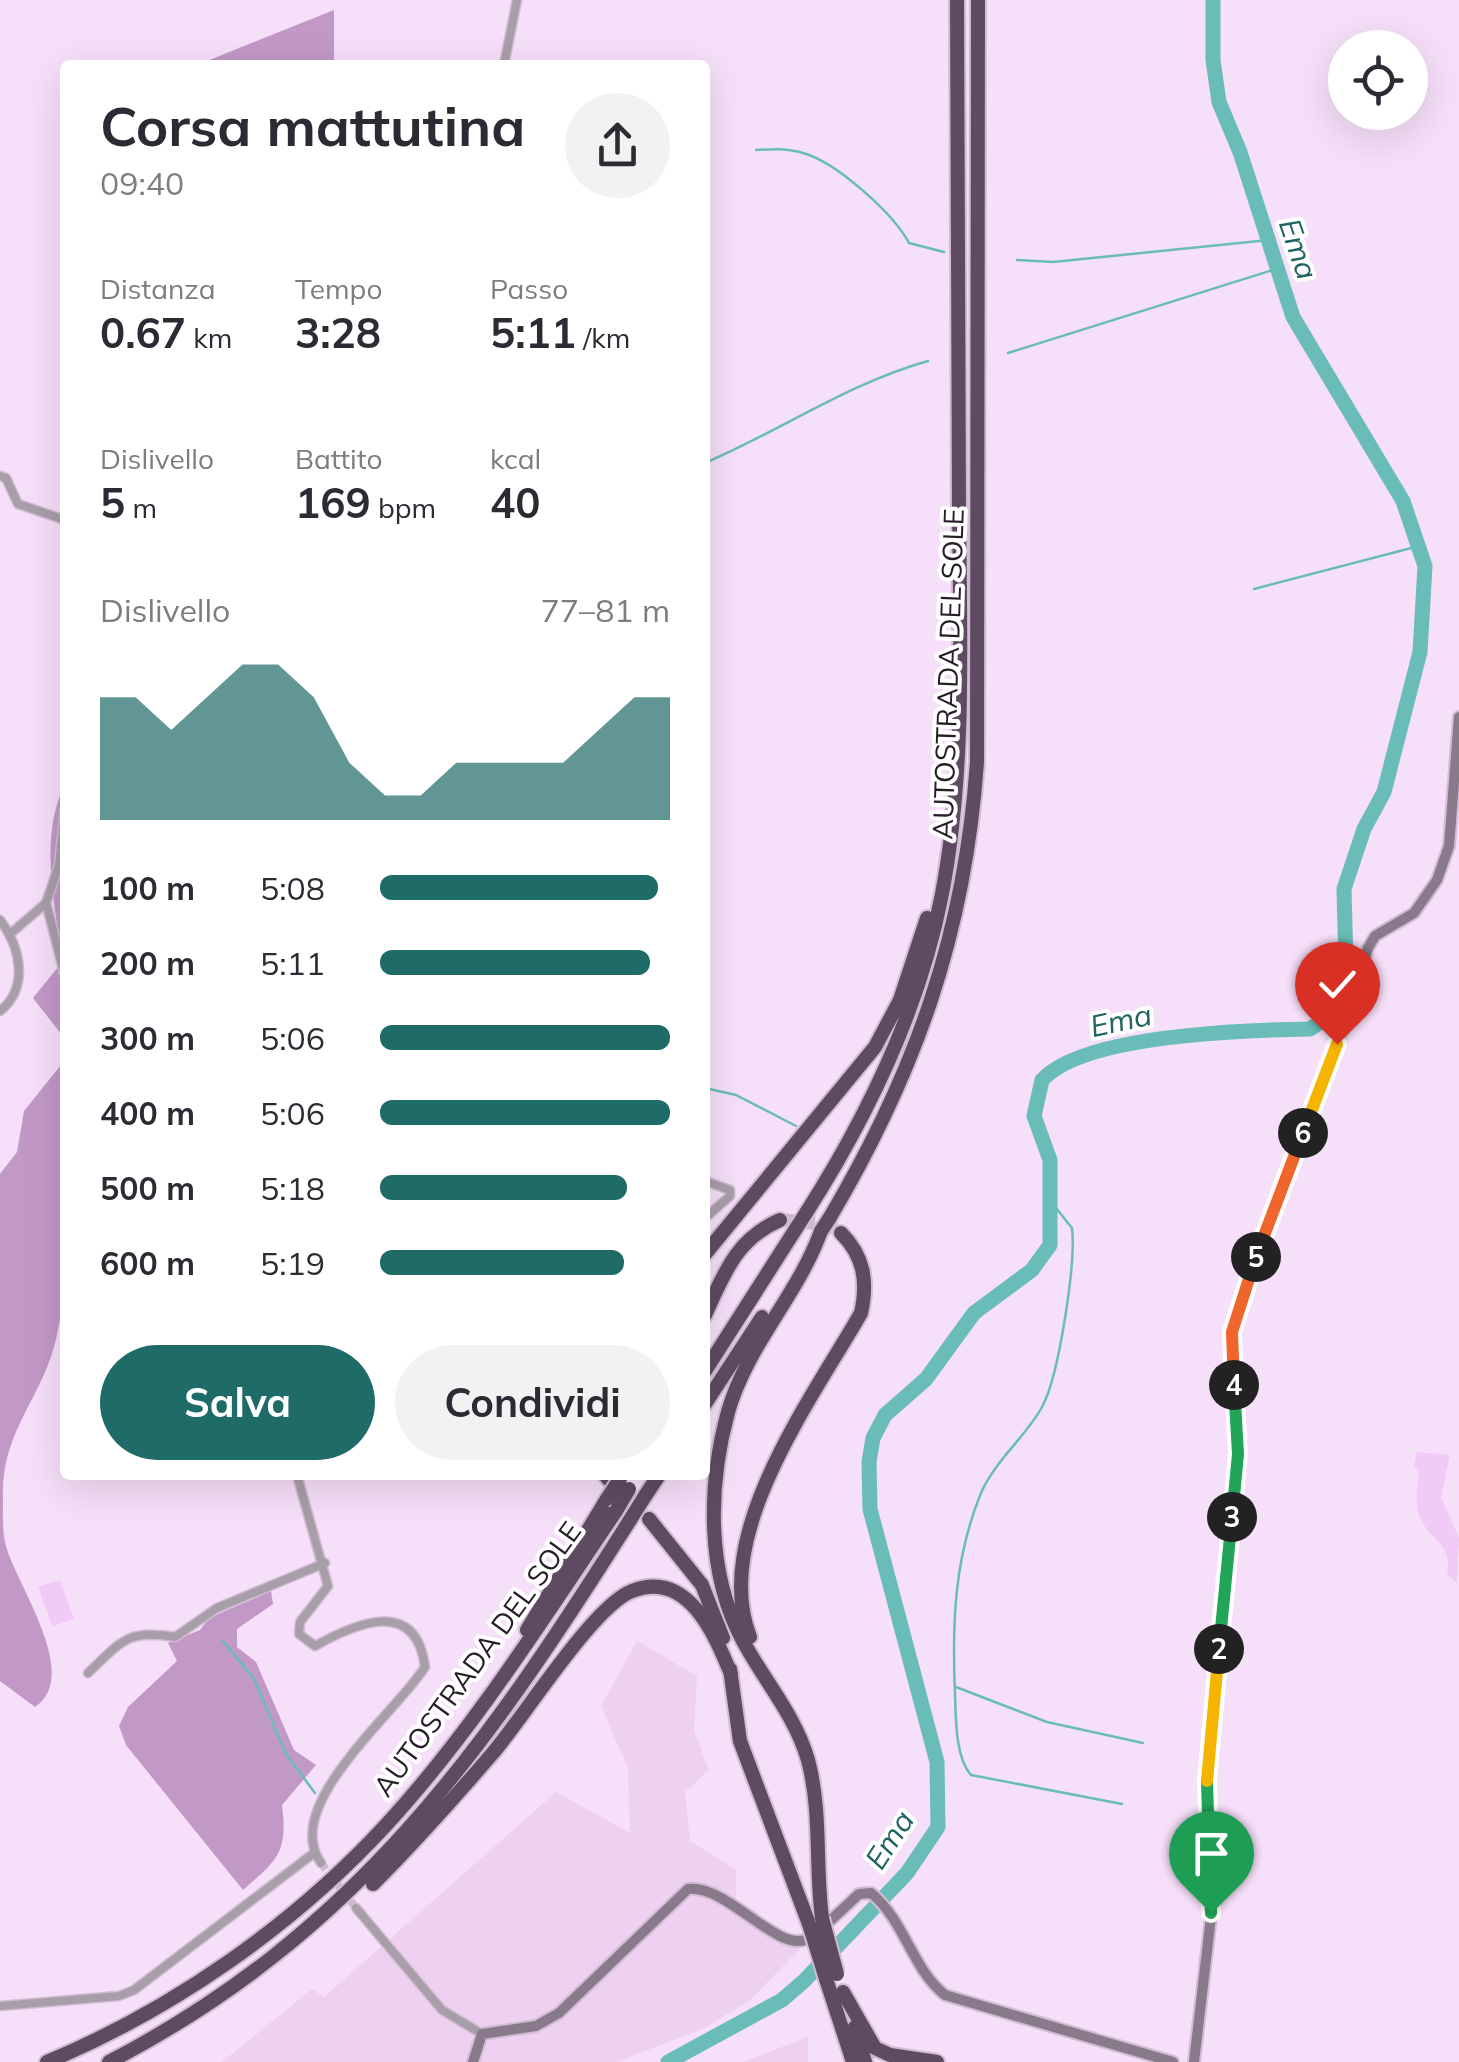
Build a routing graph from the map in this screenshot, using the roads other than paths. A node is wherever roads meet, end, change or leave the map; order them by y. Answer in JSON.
{"nodes":[{"id":1,"x":516,"y":0,"type":"edge"},
{"id":2,"x":957,"y":0,"type":"edge"},
{"id":3,"x":978,"y":0,"type":"edge"},
{"id":4,"x":505,"y":60,"type":"edge"},
{"id":5,"x":3,"y":477,"type":"edge"},
{"id":6,"x":60,"y":518,"type":"edge"},
{"id":7,"x":1459,"y":717,"type":"edge"},
{"id":8,"x":949,"y":846,"type":"junction"},
{"id":9,"x":60,"y":855,"type":"edge"},
{"id":10,"x":46,"y":903,"type":"junction"},
{"id":11,"x":0,"y":920,"type":"edge"},
{"id":12,"x":10,"y":934,"type":"junction"},
{"id":13,"x":60,"y":957,"type":"edge"},
{"id":14,"x":0,"y":1012,"type":"edge"},
{"id":15,"x":710,"y":1183,"type":"edge"},
{"id":16,"x":710,"y":1214,"type":"edge"},
{"id":17,"x":780,"y":1220,"type":"tunnel mouth"},
{"id":18,"x":825,"y":1225,"type":"junction"},
{"id":19,"x":841,"y":1232,"type":"dead end"},
{"id":20,"x":710,"y":1248,"type":"edge"},
{"id":21,"x":710,"y":1305,"type":"edge"},
{"id":22,"x":710,"y":1362,"type":"edge"},
{"id":23,"x":710,"y":1397,"type":"edge"},
{"id":24,"x":299,"y":1480,"type":"edge"},
{"id":25,"x":621,"y":1480,"type":"edge"},
{"id":26,"x":656,"y":1480,"type":"edge"},
{"id":27,"x":649,"y":1519,"type":"dead end"},
{"id":28,"x":325,"y":1562,"type":"junction"},
{"id":29,"x":88,"y":1673,"type":"dead end"},
{"id":30,"x":731,"y":1674,"type":"junction"},
{"id":31,"x":766,"y":1679,"type":"junction"},
{"id":32,"x":314,"y":1853,"type":"junction"},
{"id":33,"x":321,"y":1863,"type":"tunnel mouth"},
{"id":34,"x":356,"y":1908,"type":"tunnel mouth"},
{"id":35,"x":817,"y":1925,"type":"junction"},
{"id":36,"x":257,"y":1972,"type":"junction"},
{"id":37,"x":832,"y":1976,"type":"junction"},
{"id":38,"x":844,"y":1992,"type":"junction"},
{"id":39,"x":0,"y":2006,"type":"edge"},
{"id":40,"x":838,"y":2016,"type":"junction"},
{"id":41,"x":482,"y":2034,"type":"junction"},
{"id":42,"x":929,"y":2060,"type":"edge"},
{"id":43,"x":47,"y":2062,"type":"edge"},
{"id":44,"x":109,"y":2062,"type":"edge"},
{"id":45,"x":473,"y":2062,"type":"edge"},
{"id":46,"x":845,"y":2062,"type":"edge"},
{"id":47,"x":853,"y":2062,"type":"edge"},
{"id":48,"x":865,"y":2062,"type":"edge"},
{"id":49,"x":906,"y":2062,"type":"edge"},
{"id":50,"x":1172,"y":2062,"type":"edge"},
{"id":51,"x":1194,"y":2062,"type":"edge"}],
"edges":[{"from":1,"to":4,"type":"street"},
{"from":2,"to":8,"type":"highway","name":"AUTOSTRADA DEL SOLE"},
{"from":3,"to":18,"type":"highway","name":"AUTOSTRADA DEL SOLE"},
{"from":5,"to":6,"type":"street"},
{"from":7,"to":51,"type":"street"},
{"from":8,"to":20,"type":"highway"},
{"from":8,"to":22,"type":"highway","name":"AUTOSTRADA DEL SOLE","bridge":true},
{"from":9,"to":10,"type":"street"},
{"from":10,"to":12,"type":"street"},
{"from":10,"to":13,"type":"street"},
{"from":11,"to":12,"type":"street"},
{"from":12,"to":14,"type":"street"},
{"from":15,"to":16,"type":"street"},
{"from":17,"to":21,"type":"highway"},
{"from":18,"to":23,"type":"highway","name":"AUTOSTRADA DEL SOLE"},
{"from":18,"to":31,"type":"highway"},
{"from":19,"to":31,"type":"highway"},
{"from":24,"to":28,"type":"street"},
{"from":25,"to":43,"type":"highway","name":"AUTOSTRADA DEL SOLE","bridge":true},
{"from":26,"to":36,"type":"highway","name":"AUTOSTRADA DEL SOLE","bridge":true},
{"from":27,"to":30,"type":"highway"},
{"from":28,"to":29,"type":"street"},
{"from":28,"to":32,"type":"street"},
{"from":30,"to":35,"type":"highway"},
{"from":30,"to":36,"type":"highway"},
{"from":31,"to":35,"type":"highway"},
{"from":32,"to":33,"type":"street"},
{"from":32,"to":39,"type":"street"},
{"from":34,"to":41,"type":"street"},
{"from":35,"to":37,"type":"highway","bridge":true},
{"from":35,"to":41,"type":"street"},
{"from":35,"to":50,"type":"street"},
{"from":36,"to":44,"type":"highway","name":"AUTOSTRADA DEL SOLE"},
{"from":37,"to":38,"type":"highway"},
{"from":37,"to":40,"type":"highway"},
{"from":38,"to":42,"type":"highway"},
{"from":38,"to":48,"type":"highway"},
{"from":40,"to":46,"type":"highway"},
{"from":40,"to":47,"type":"highway"},
{"from":41,"to":45,"type":"street"},
{"from":42,"to":49,"type":"highway"}]}
